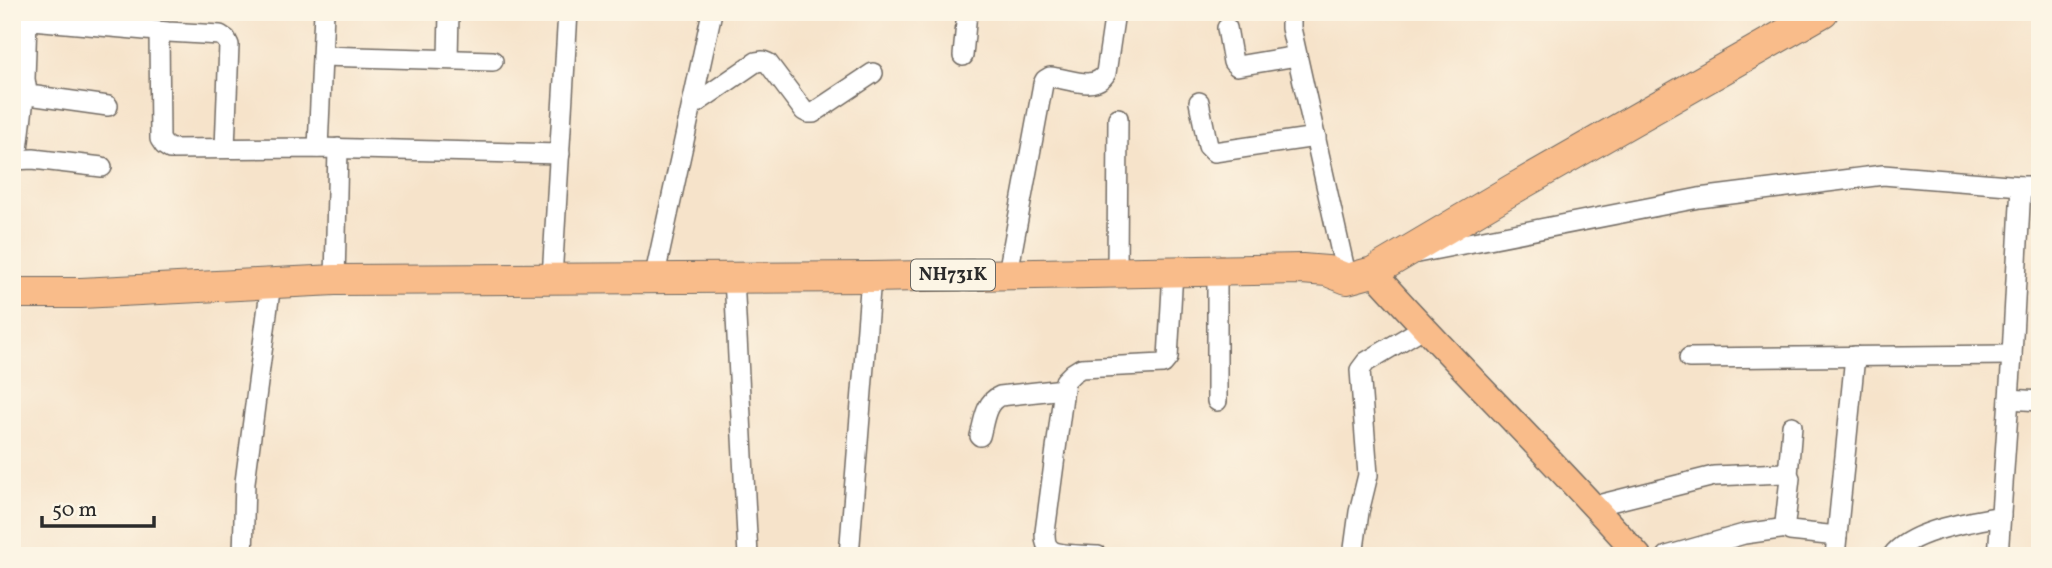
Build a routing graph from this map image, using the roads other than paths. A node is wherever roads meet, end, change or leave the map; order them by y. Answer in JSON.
{"nodes":[{"id":1,"x":324,"y":12,"type":"edge"},
{"id":2,"x":449,"y":12,"type":"edge"},
{"id":3,"x":568,"y":12,"type":"edge"},
{"id":4,"x":712,"y":12,"type":"edge"},
{"id":5,"x":967,"y":12,"type":"edge"},
{"id":6,"x":1115,"y":12,"type":"edge"},
{"id":7,"x":1291,"y":12,"type":"edge"},
{"id":8,"x":1823,"y":12,"type":"edge"},
{"id":9,"x":16,"y":15,"type":"edge"},
{"id":10,"x":1790,"y":20,"type":"edge"},
{"id":11,"x":1227,"y":28,"type":"dead end"},
{"id":12,"x":159,"y":32,"type":"junction"},
{"id":13,"x":322,"y":56,"type":"junction"},
{"id":14,"x":963,"y":56,"type":"dead end"},
{"id":15,"x":1297,"y":56,"type":"junction"},
{"id":16,"x":448,"y":59,"type":"junction"},
{"id":17,"x":493,"y":61,"type":"dead end"},
{"id":18,"x":873,"y":73,"type":"dead end"},
{"id":19,"x":21,"y":82,"type":"edge"},
{"id":20,"x":1199,"y":102,"type":"dead end"},
{"id":21,"x":108,"y":106,"type":"dead end"},
{"id":22,"x":692,"y":107,"type":"junction"},
{"id":23,"x":1118,"y":118,"type":"dead end"},
{"id":24,"x":1316,"y":137,"type":"junction"},
{"id":25,"x":225,"y":148,"type":"junction"},
{"id":26,"x":318,"y":148,"type":"junction"},
{"id":27,"x":338,"y":148,"type":"junction"},
{"id":28,"x":560,"y":154,"type":"junction"},
{"id":29,"x":14,"y":159,"type":"edge"},
{"id":30,"x":102,"y":167,"type":"dead end"},
{"id":31,"x":2027,"y":189,"type":"edge"},
{"id":32,"x":2040,"y":200,"type":"edge"},
{"id":33,"x":1398,"y":257,"type":"junction"},
{"id":34,"x":1217,"y":270,"type":"junction"},
{"id":35,"x":1173,"y":271,"type":"junction"},
{"id":36,"x":1117,"y":272,"type":"junction"},
{"id":37,"x":1008,"y":274,"type":"junction"},
{"id":38,"x":1360,"y":276,"type":"junction"},
{"id":39,"x":734,"y":277,"type":"junction"},
{"id":40,"x":871,"y":277,"type":"junction"},
{"id":41,"x":552,"y":278,"type":"junction"},
{"id":42,"x":654,"y":279,"type":"junction"},
{"id":43,"x":335,"y":280,"type":"junction"},
{"id":44,"x":271,"y":283,"type":"junction"},
{"id":45,"x":12,"y":293,"type":"edge"},
{"id":46,"x":1423,"y":328,"type":"junction"},
{"id":47,"x":2012,"y":355,"type":"junction"},
{"id":48,"x":1855,"y":356,"type":"junction"},
{"id":49,"x":1689,"y":358,"type":"dead end"},
{"id":50,"x":1064,"y":388,"type":"junction"},
{"id":51,"x":2009,"y":399,"type":"junction"},
{"id":52,"x":1217,"y":401,"type":"dead end"},
{"id":53,"x":2040,"y":401,"type":"edge"},
{"id":54,"x":1792,"y":426,"type":"dead end"},
{"id":55,"x":980,"y":436,"type":"dead end"},
{"id":56,"x":1788,"y":475,"type":"junction"},
{"id":57,"x":1594,"y":506,"type":"junction"},
{"id":58,"x":2001,"y":516,"type":"junction"},
{"id":59,"x":1787,"y":528,"type":"junction"},
{"id":60,"x":1836,"y":546,"type":"edge"},
{"id":61,"x":1045,"y":551,"type":"edge"},
{"id":62,"x":243,"y":556,"type":"edge"},
{"id":63,"x":748,"y":556,"type":"edge"},
{"id":64,"x":849,"y":556,"type":"edge"},
{"id":65,"x":1098,"y":556,"type":"edge"},
{"id":66,"x":1353,"y":556,"type":"edge"},
{"id":67,"x":1639,"y":556,"type":"edge"},
{"id":68,"x":1667,"y":556,"type":"edge"},
{"id":69,"x":1892,"y":556,"type":"edge"},
{"id":70,"x":1998,"y":556,"type":"edge"}],
"edges":[{"from":1,"to":13,"type":"street"},
{"from":2,"to":16,"type":"street"},
{"from":3,"to":28,"type":"street"},
{"from":4,"to":22,"type":"street"},
{"from":5,"to":14,"type":"street"},
{"from":6,"to":37,"type":"street"},
{"from":7,"to":15,"type":"street"},
{"from":8,"to":10,"type":"highway"},
{"from":9,"to":12,"type":"street"},
{"from":9,"to":19,"type":"street"},
{"from":10,"to":33,"type":"highway"},
{"from":11,"to":15,"type":"street"},
{"from":12,"to":25,"type":"street"},
{"from":12,"to":25,"type":"street"},
{"from":13,"to":16,"type":"street"},
{"from":13,"to":26,"type":"street"},
{"from":15,"to":24,"type":"street"},
{"from":16,"to":17,"type":"street"},
{"from":18,"to":22,"type":"street"},
{"from":19,"to":21,"type":"street"},
{"from":19,"to":29,"type":"street"},
{"from":20,"to":24,"type":"street"},
{"from":22,"to":42,"type":"street"},
{"from":23,"to":36,"type":"street"},
{"from":24,"to":38,"type":"street"},
{"from":25,"to":26,"type":"street"},
{"from":26,"to":27,"type":"street"},
{"from":27,"to":28,"type":"street"},
{"from":27,"to":43,"type":"street"},
{"from":28,"to":41,"type":"street"},
{"from":29,"to":30,"type":"street"},
{"from":31,"to":32,"type":"street"},
{"from":31,"to":33,"type":"street"},
{"from":31,"to":47,"type":"street"},
{"from":33,"to":38,"type":"highway"},
{"from":34,"to":35,"type":"highway","number":"NH731K"},
{"from":34,"to":38,"type":"highway","number":"NH731K"},
{"from":34,"to":52,"type":"street"},
{"from":35,"to":36,"type":"highway","number":"NH731K"},
{"from":35,"to":50,"type":"street"},
{"from":36,"to":37,"type":"highway","number":"NH731K"},
{"from":37,"to":40,"type":"highway","number":"NH731K"},
{"from":38,"to":46,"type":"main road"},
{"from":39,"to":40,"type":"highway","number":"NH731K"},
{"from":39,"to":42,"type":"highway","number":"NH731K"},
{"from":39,"to":63,"type":"street"},
{"from":40,"to":64,"type":"street"},
{"from":41,"to":42,"type":"highway","number":"NH731K"},
{"from":41,"to":43,"type":"highway","number":"NH731K"},
{"from":43,"to":44,"type":"highway","number":"NH731K"},
{"from":44,"to":45,"type":"highway","number":"NH731K"},
{"from":44,"to":62,"type":"street"},
{"from":46,"to":57,"type":"main road"},
{"from":46,"to":66,"type":"street"},
{"from":47,"to":48,"type":"street"},
{"from":47,"to":51,"type":"street"},
{"from":48,"to":49,"type":"street"},
{"from":48,"to":60,"type":"street"},
{"from":50,"to":55,"type":"street"},
{"from":50,"to":61,"type":"street"},
{"from":51,"to":53,"type":"street"},
{"from":51,"to":58,"type":"street"},
{"from":54,"to":56,"type":"street"},
{"from":56,"to":57,"type":"street"},
{"from":56,"to":59,"type":"street"},
{"from":57,"to":67,"type":"main road"},
{"from":58,"to":69,"type":"street"},
{"from":58,"to":70,"type":"street"},
{"from":59,"to":60,"type":"street"},
{"from":59,"to":68,"type":"street"},
{"from":61,"to":65,"type":"street"}]}
